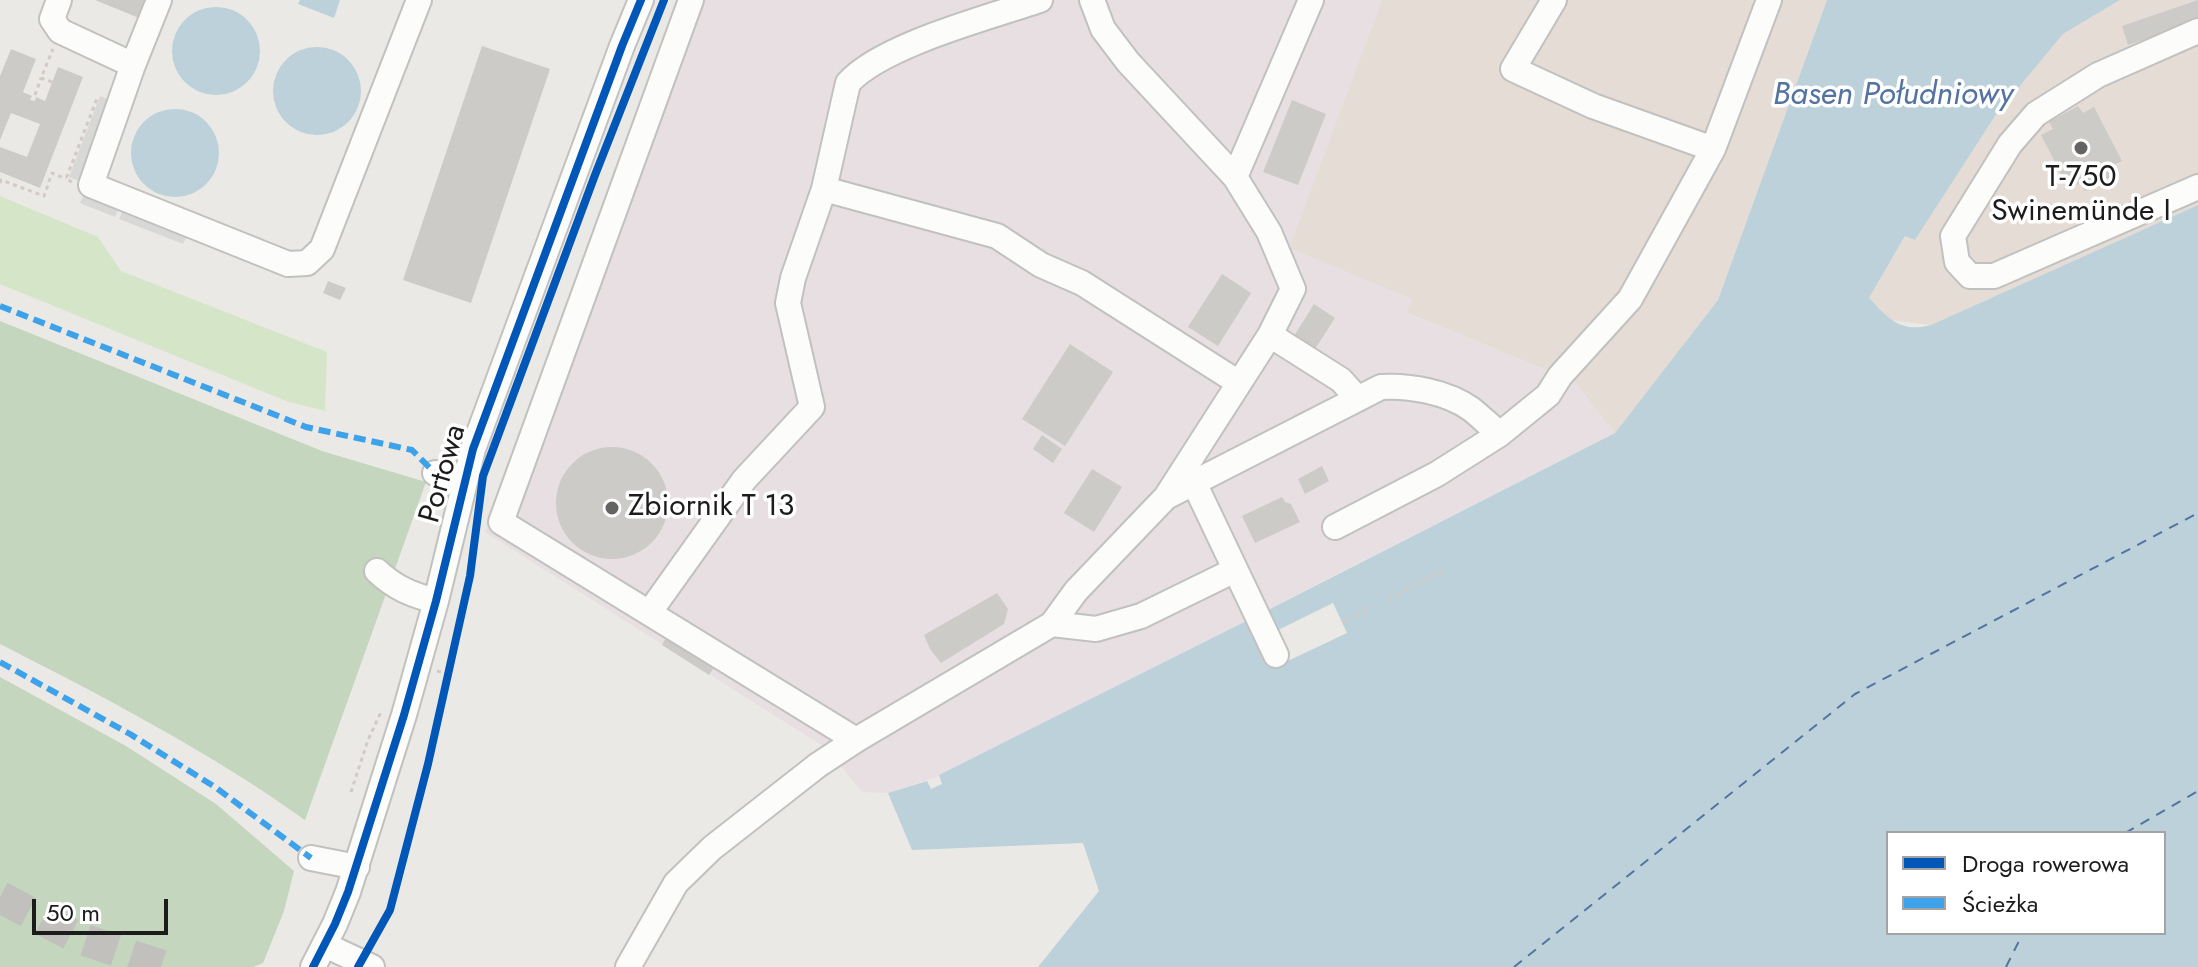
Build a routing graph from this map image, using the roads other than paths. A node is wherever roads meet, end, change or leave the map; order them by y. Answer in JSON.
{"nodes":[{"id":1,"x":59,"y":0,"type":"edge"},
{"id":2,"x":159,"y":0,"type":"edge"},
{"id":3,"x":419,"y":0,"type":"edge"},
{"id":4,"x":641,"y":0,"type":"edge"},
{"id":5,"x":691,"y":0,"type":"edge"},
{"id":6,"x":1040,"y":0,"type":"edge"},
{"id":7,"x":1092,"y":0,"type":"edge"},
{"id":8,"x":1311,"y":0,"type":"edge"},
{"id":9,"x":1554,"y":0,"type":"edge"},
{"id":10,"x":1769,"y":0,"type":"edge"},
{"id":11,"x":2198,"y":31,"type":"edge"},
{"id":12,"x":133,"y":65,"type":"junction"},
{"id":13,"x":1713,"y":149,"type":"junction"},
{"id":14,"x":1235,"y":177,"type":"junction"},
{"id":15,"x":2198,"y":187,"type":"edge"},
{"id":16,"x":824,"y":189,"type":"junction"},
{"id":17,"x":1270,"y":335,"type":"junction"},
{"id":18,"x":1239,"y":383,"type":"junction"},
{"id":19,"x":1358,"y":399,"type":"junction"},
{"id":20,"x":1500,"y":434,"type":"junction"},
{"id":21,"x":435,"y":473,"type":"dead end"},
{"id":22,"x":1190,"y":474,"type":"junction"},
{"id":23,"x":462,"y":486,"type":"junction"},
{"id":24,"x":1335,"y":527,"type":"dead end"},
{"id":25,"x":1235,"y":570,"type":"junction"},
{"id":26,"x":377,"y":571,"type":"dead end"},
{"id":27,"x":436,"y":601,"type":"junction"},
{"id":28,"x":649,"y":613,"type":"junction"},
{"id":29,"x":1052,"y":624,"type":"junction"},
{"id":30,"x":1276,"y":655,"type":"dead end"},
{"id":31,"x":856,"y":740,"type":"junction"},
{"id":32,"x":311,"y":858,"type":"dead end"},
{"id":33,"x":357,"y":867,"type":"junction"},
{"id":34,"x":325,"y":945,"type":"junction"},
{"id":35,"x":313,"y":967,"type":"edge"},
{"id":36,"x":372,"y":967,"type":"edge"},
{"id":37,"x":628,"y":967,"type":"edge"}],
"edges":[{"from":1,"to":12,"type":"street"},
{"from":2,"to":12,"type":"street"},
{"from":3,"to":12,"type":"street"},
{"from":4,"to":23,"type":"street","name":"Portowa"},
{"from":5,"to":28,"type":"street"},
{"from":6,"to":16,"type":"street"},
{"from":7,"to":14,"type":"street"},
{"from":8,"to":14,"type":"street"},
{"from":9,"to":13,"type":"street"},
{"from":10,"to":13,"type":"street"},
{"from":11,"to":15,"type":"street"},
{"from":13,"to":20,"type":"street"},
{"from":14,"to":17,"type":"street"},
{"from":16,"to":18,"type":"street"},
{"from":16,"to":28,"type":"street"},
{"from":17,"to":18,"type":"street"},
{"from":17,"to":19,"type":"street"},
{"from":18,"to":22,"type":"street"},
{"from":19,"to":20,"type":"street"},
{"from":19,"to":22,"type":"street"},
{"from":20,"to":24,"type":"street"},
{"from":21,"to":23,"type":"street"},
{"from":22,"to":25,"type":"street"},
{"from":22,"to":29,"type":"street"},
{"from":23,"to":27,"type":"street","name":"Portowa"},
{"from":25,"to":29,"type":"street"},
{"from":25,"to":30,"type":"street"},
{"from":26,"to":27,"type":"street"},
{"from":27,"to":33,"type":"street","name":"Portowa"},
{"from":28,"to":31,"type":"street"},
{"from":29,"to":31,"type":"street"},
{"from":31,"to":37,"type":"street"},
{"from":32,"to":33,"type":"street"},
{"from":33,"to":34,"type":"street","name":"Portowa"},
{"from":34,"to":35,"type":"street","name":"Portowa"},
{"from":34,"to":36,"type":"street"}]}
